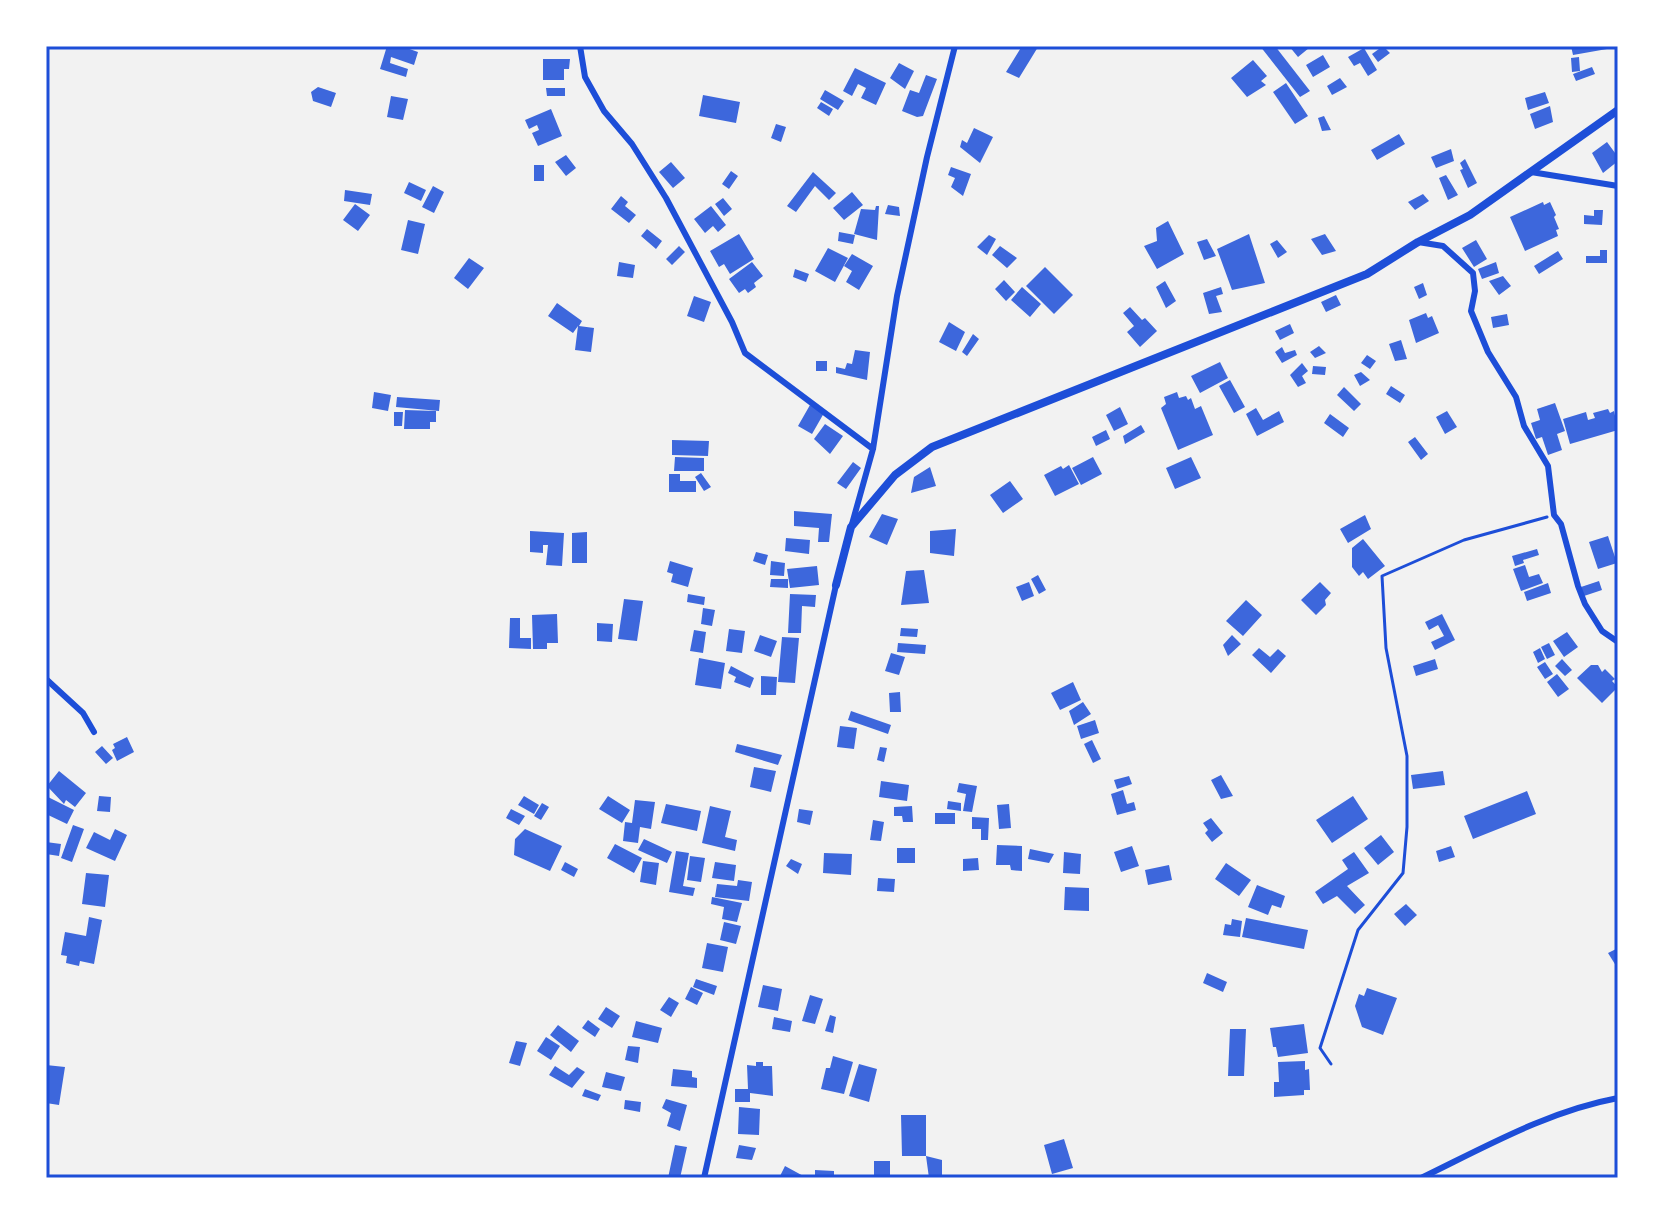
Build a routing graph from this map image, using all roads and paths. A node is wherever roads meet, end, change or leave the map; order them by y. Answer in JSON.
{"nodes":[{"id":1,"x":580,"y":46,"type":"edge"},
{"id":2,"x":955,"y":46,"type":"edge"},
{"id":3,"x":1618,"y":110,"type":"edge"},
{"id":4,"x":1530,"y":172,"type":"junction"},
{"id":5,"x":1618,"y":186,"type":"edge"},
{"id":6,"x":1418,"y":242,"type":"junction"},
{"id":7,"x":873,"y":449,"type":"junction"},
{"id":8,"x":1554,"y":515,"type":"junction"},
{"id":9,"x":851,"y":527,"type":"junction"},
{"id":10,"x":836,"y":585,"type":"joint"},
{"id":11,"x":1618,"y":642,"type":"edge"},
{"id":12,"x":46,"y":679,"type":"edge"},
{"id":13,"x":94,"y":732,"type":"dead end"},
{"id":14,"x":1331,"y":1064,"type":"dead end"},
{"id":15,"x":1618,"y":1098,"type":"edge"},
{"id":16,"x":704,"y":1178,"type":"edge"},
{"id":17,"x":1421,"y":1178,"type":"edge"}],
"edges":[{"from":1,"to":7,"type":"street"},
{"from":2,"to":7,"type":"street"},
{"from":3,"to":4,"type":"street"},
{"from":4,"to":5,"type":"street"},
{"from":4,"to":6,"type":"street"},
{"from":6,"to":8,"type":"street"},
{"from":6,"to":9,"type":"street"},
{"from":7,"to":9,"type":"street"},
{"from":8,"to":11,"type":"street"},
{"from":8,"to":14,"type":"path"},
{"from":9,"to":10,"type":"street"},
{"from":10,"to":16,"type":"street"},
{"from":12,"to":13,"type":"street"},
{"from":15,"to":17,"type":"street"}]}
